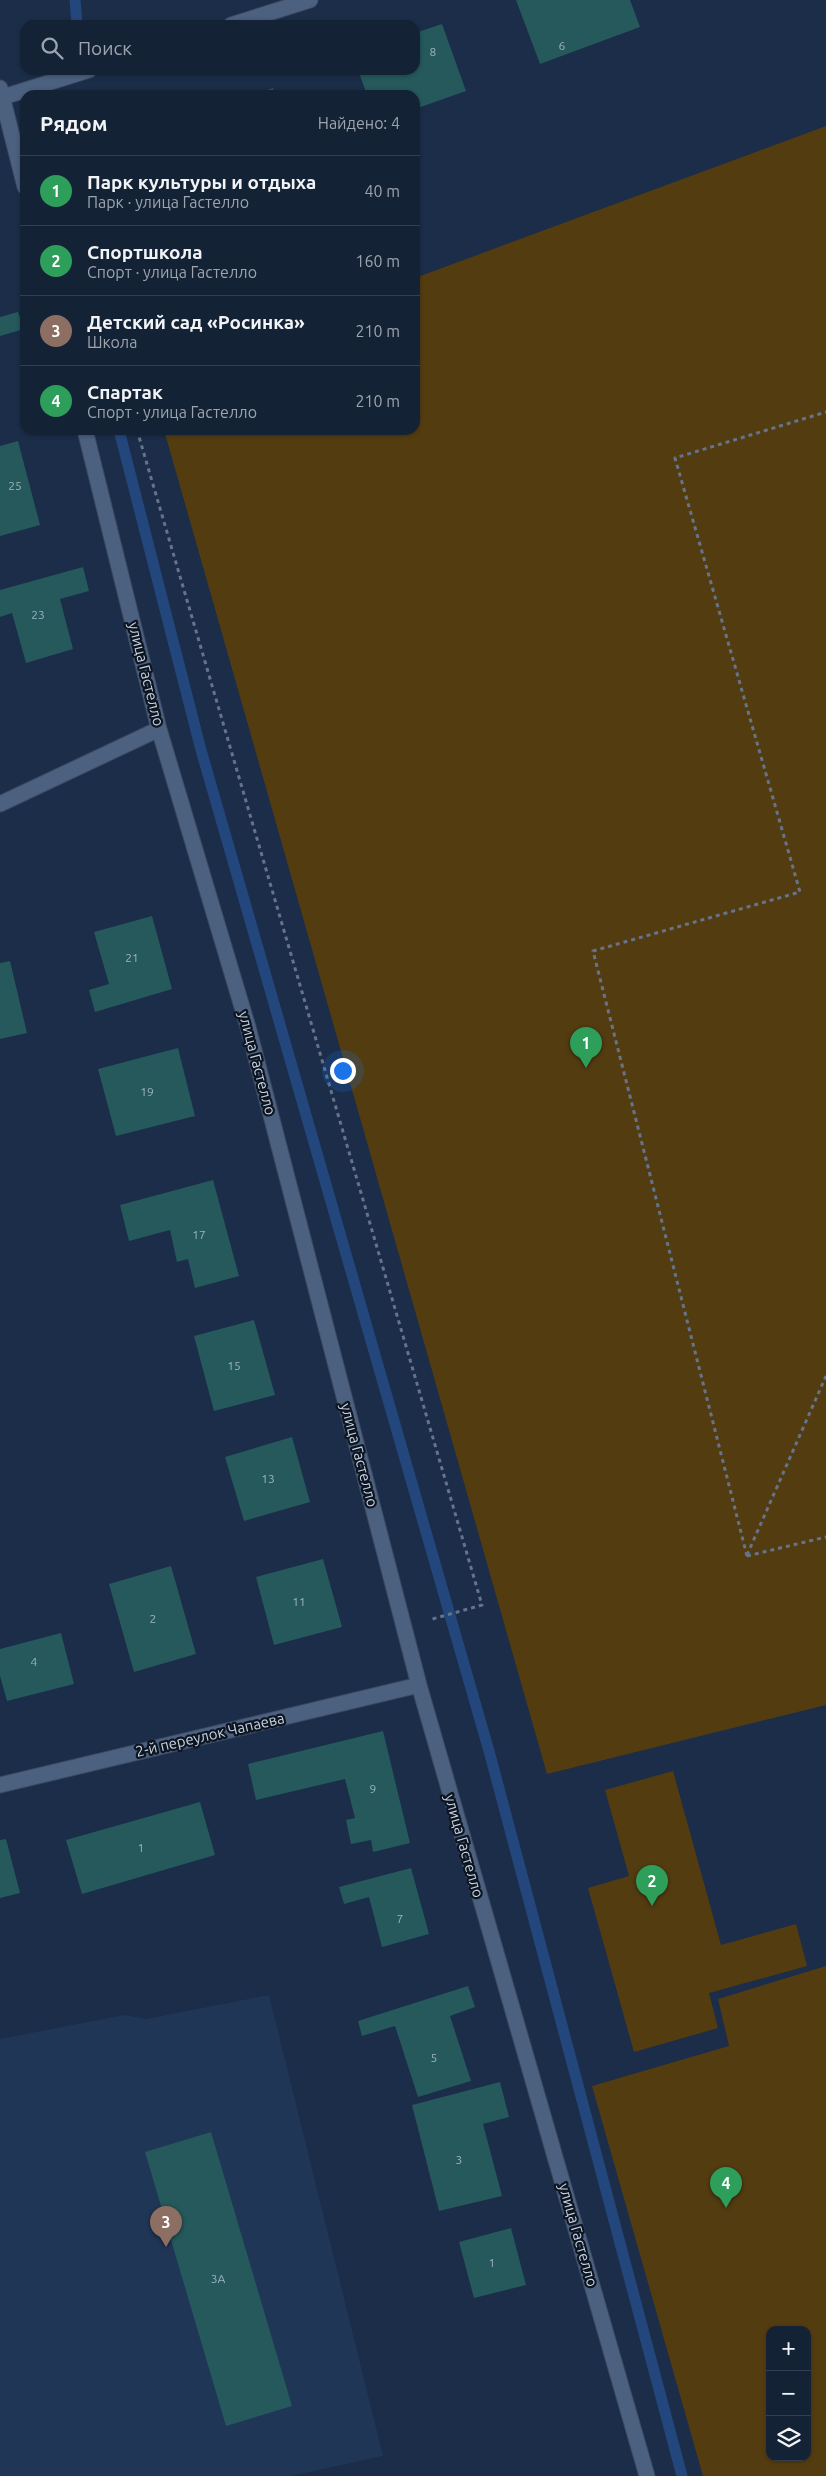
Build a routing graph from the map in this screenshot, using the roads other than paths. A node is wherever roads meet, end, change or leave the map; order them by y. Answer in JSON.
{"nodes":[{"id":1,"x":310,"y":0,"type":"edge"},
{"id":2,"x":247,"y":20,"type":"edge"},
{"id":3,"x":71,"y":75,"type":"edge"},
{"id":4,"x":1,"y":94,"type":"edge"},
{"id":5,"x":20,"y":168,"type":"edge"},
{"id":6,"x":86,"y":435,"type":"edge"},
{"id":7,"x":159,"y":729,"type":"junction"},
{"id":8,"x":0,"y":804,"type":"edge"},
{"id":9,"x":419,"y":1686,"type":"junction"},
{"id":10,"x":0,"y":1785,"type":"edge"},
{"id":11,"x":647,"y":2476,"type":"edge"}],
"edges":[{"from":1,"to":2,"type":"street"},
{"from":3,"to":4,"type":"street"},
{"from":4,"to":5,"type":"street"},
{"from":6,"to":7,"type":"street","name":"улица Гастелло"},
{"from":7,"to":8,"type":"street"},
{"from":7,"to":9,"type":"street","name":"улица Гастелло"},
{"from":9,"to":10,"type":"street","name":"2-й переулок Чапаева"},
{"from":9,"to":11,"type":"street","name":"улица Гастелло"}]}
